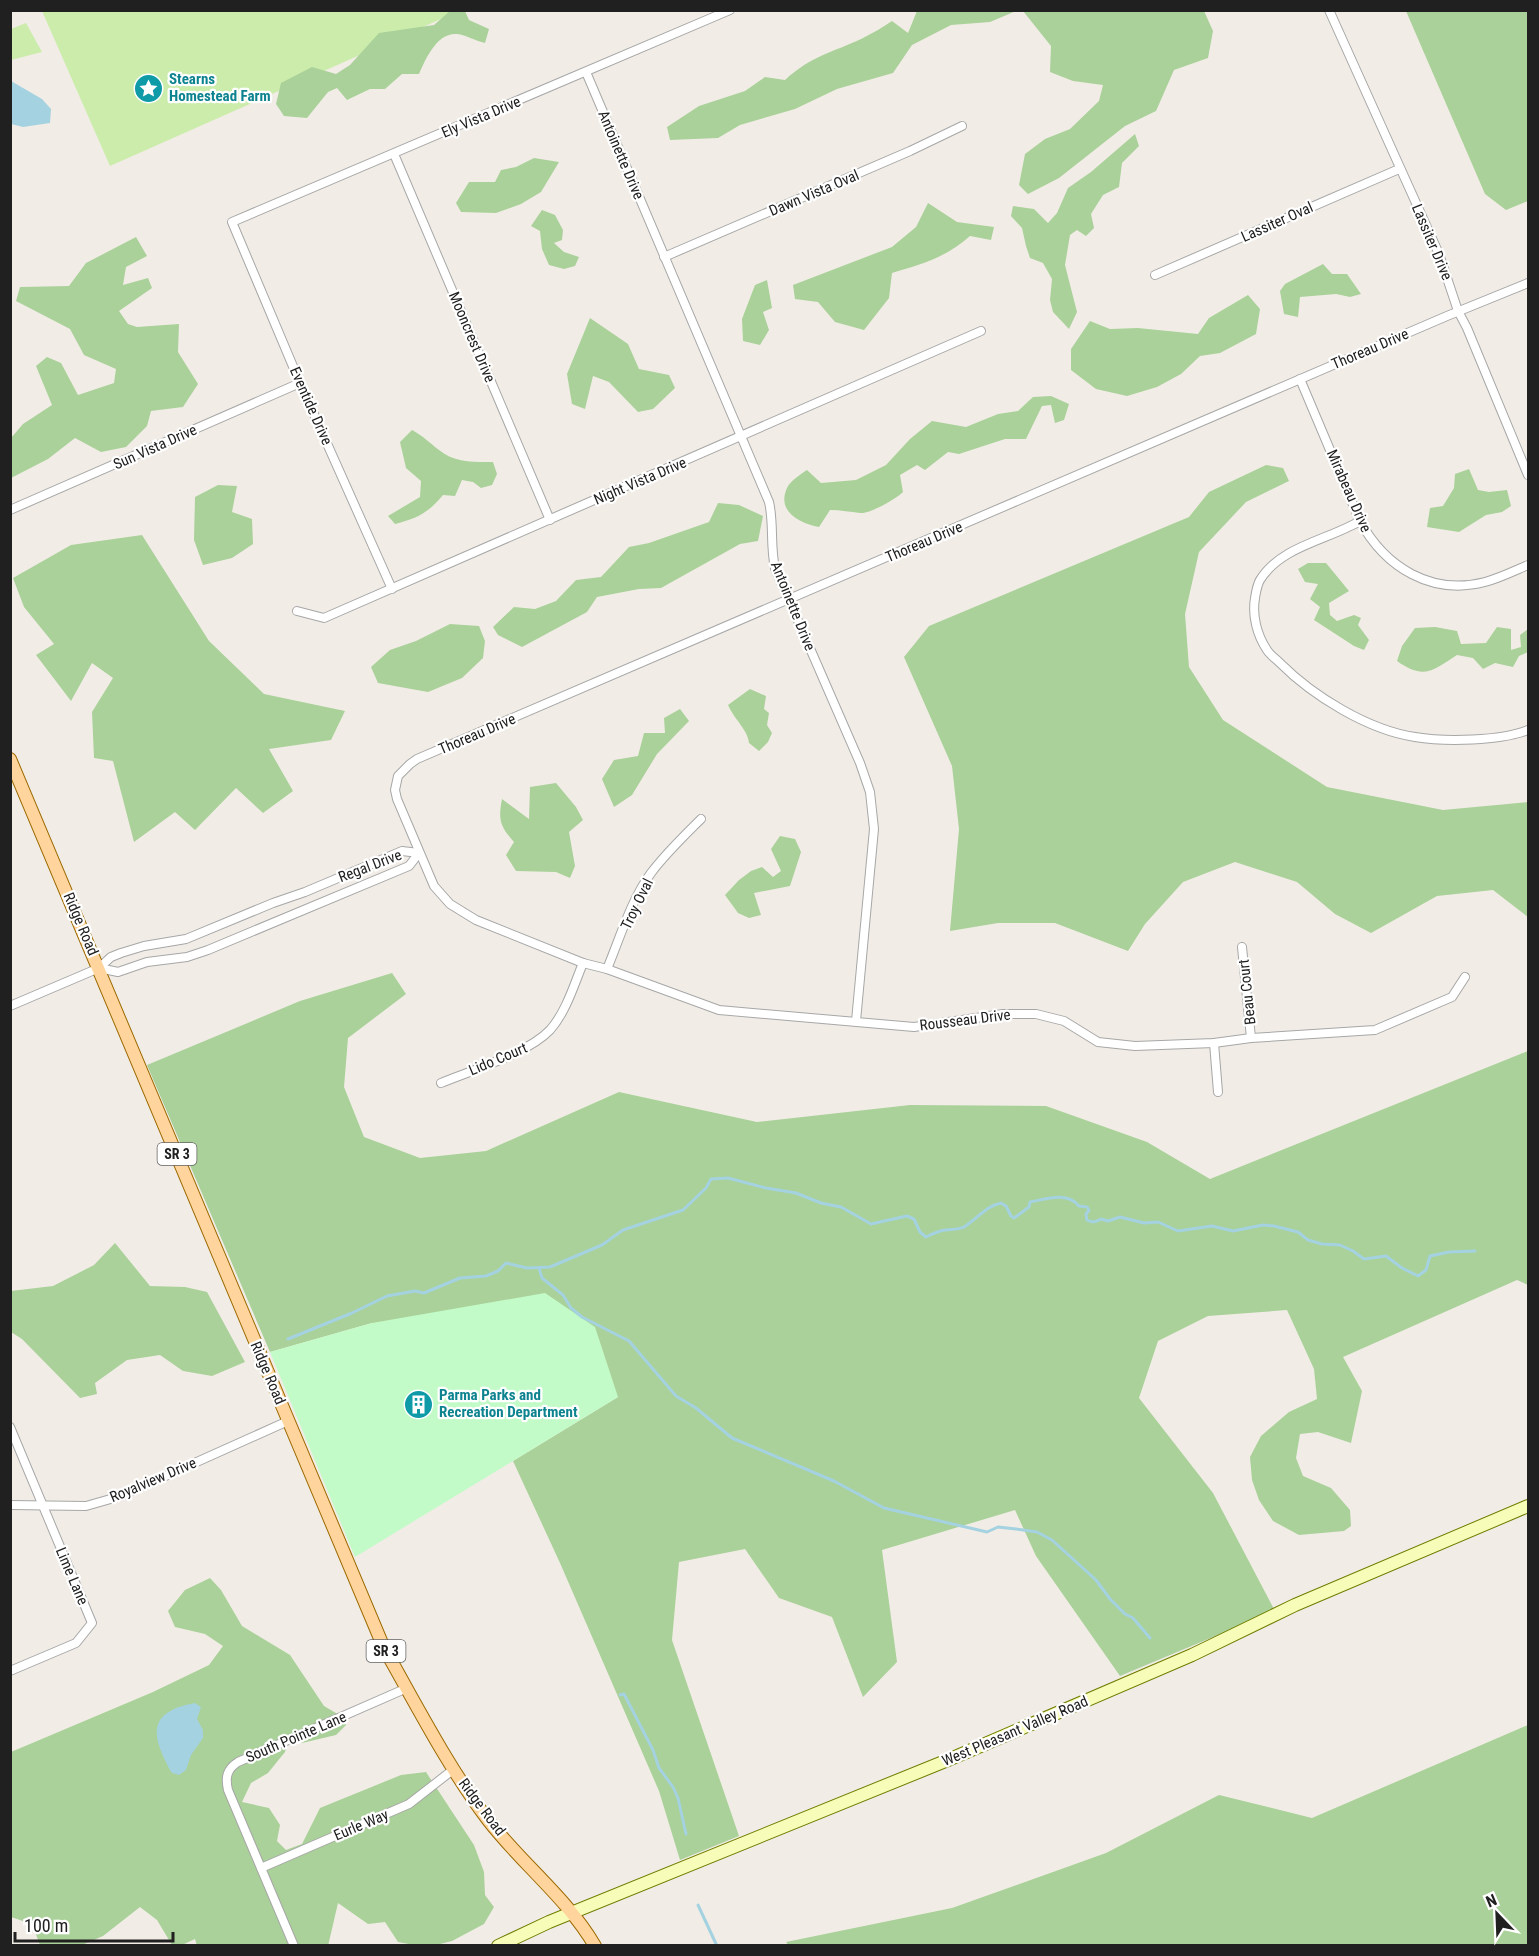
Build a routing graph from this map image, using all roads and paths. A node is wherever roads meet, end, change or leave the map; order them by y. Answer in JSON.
{"nodes":[{"id":1,"x":730,"y":10,"type":"edge"},
{"id":2,"x":1329,"y":10,"type":"edge"},
{"id":3,"x":586,"y":72,"type":"junction"},
{"id":4,"x":962,"y":126,"type":"dead end"},
{"id":5,"x":394,"y":154,"type":"junction"},
{"id":6,"x":1399,"y":169,"type":"junction"},
{"id":7,"x":232,"y":222,"type":"joint"},
{"id":8,"x":664,"y":257,"type":"junction"},
{"id":9,"x":1155,"y":275,"type":"dead end"},
{"id":10,"x":1528,"y":283,"type":"edge"},
{"id":11,"x":1458,"y":311,"type":"junction"},
{"id":12,"x":981,"y":332,"type":"dead end"},
{"id":13,"x":1300,"y":379,"type":"junction"},
{"id":14,"x":300,"y":383,"type":"junction"},
{"id":15,"x":741,"y":437,"type":"junction"},
{"id":16,"x":1528,"y":475,"type":"edge"},
{"id":17,"x":10,"y":510,"type":"edge"},
{"id":18,"x":550,"y":520,"type":"junction"},
{"id":19,"x":1360,"y":520,"type":"junction"},
{"id":20,"x":1528,"y":565,"type":"edge"},
{"id":21,"x":392,"y":590,"type":"junction"},
{"id":22,"x":787,"y":600,"type":"junction"},
{"id":23,"x":297,"y":611,"type":"dead end"},
{"id":24,"x":1528,"y":730,"type":"edge"},
{"id":25,"x":10,"y":759,"type":"edge"},
{"id":26,"x":701,"y":819,"type":"dead end"},
{"id":27,"x":420,"y":853,"type":"junction"},
{"id":28,"x":235,"y":920,"type":"junction"},
{"id":29,"x":241,"y":935,"type":"junction"},
{"id":30,"x":1242,"y":947,"type":"dead end"},
{"id":31,"x":583,"y":963,"type":"junction"},
{"id":32,"x":99,"y":968,"type":"junction"},
{"id":33,"x":607,"y":969,"type":"junction"},
{"id":34,"x":1465,"y":977,"type":"dead end"},
{"id":35,"x":10,"y":1006,"type":"edge"},
{"id":36,"x":856,"y":1021,"type":"junction"},
{"id":37,"x":1251,"y":1038,"type":"junction"},
{"id":38,"x":1214,"y":1043,"type":"junction"},
{"id":39,"x":441,"y":1083,"type":"dead end"},
{"id":40,"x":1218,"y":1092,"type":"dead end"},
{"id":41,"x":288,"y":1422,"type":"junction"},
{"id":42,"x":10,"y":1427,"type":"edge"},
{"id":43,"x":10,"y":1505,"type":"edge"},
{"id":44,"x":43,"y":1505,"type":"junction"},
{"id":45,"x":1528,"y":1506,"type":"edge"},
{"id":46,"x":10,"y":1671,"type":"edge"},
{"id":47,"x":407,"y":1689,"type":"junction"},
{"id":48,"x":454,"y":1769,"type":"junction"},
{"id":49,"x":261,"y":1868,"type":"junction"},
{"id":50,"x":573,"y":1913,"type":"junction"},
{"id":51,"x":294,"y":1946,"type":"edge"},
{"id":52,"x":498,"y":1946,"type":"edge"},
{"id":53,"x":596,"y":1946,"type":"edge"}],
"edges":[{"from":1,"to":3,"type":"street","name":"Ely Vista Drive"},
{"from":2,"to":6,"type":"street","name":"Lassiter Drive"},
{"from":3,"to":5,"type":"street","name":"Ely Vista Drive"},
{"from":3,"to":8,"type":"street","name":"Antoinette Drive"},
{"from":4,"to":8,"type":"street","name":"Dawn Vista Oval"},
{"from":5,"to":7,"type":"street","name":"Ely Vista Drive"},
{"from":5,"to":18,"type":"street","name":"Mooncrest Drive"},
{"from":6,"to":9,"type":"street","name":"Lassiter Oval"},
{"from":6,"to":11,"type":"street","name":"Lassiter Drive"},
{"from":7,"to":14,"type":"street","name":"Eventide Drive"},
{"from":8,"to":15,"type":"street","name":"Antoinette Drive"},
{"from":10,"to":11,"type":"street","name":"Thoreau Drive"},
{"from":11,"to":13,"type":"street","name":"Thoreau Drive"},
{"from":11,"to":16,"type":"street","name":"Lassiter Drive"},
{"from":12,"to":15,"type":"street","name":"Night Vista Drive"},
{"from":13,"to":19,"type":"street","name":"Mirabeau Drive"},
{"from":13,"to":22,"type":"street","name":"Thoreau Drive"},
{"from":14,"to":17,"type":"street","name":"Sun Vista Drive"},
{"from":14,"to":21,"type":"street","name":"Eventide Drive"},
{"from":15,"to":18,"type":"street","name":"Night Vista Drive"},
{"from":15,"to":22,"type":"street","name":"Antoinette Drive"},
{"from":18,"to":21,"type":"street","name":"Night Vista Drive"},
{"from":19,"to":20,"type":"street","name":"Mirabeau Drive"},
{"from":19,"to":24,"type":"street"},
{"from":21,"to":23,"type":"street","name":"Night Vista Drive"},
{"from":22,"to":27,"type":"street","name":"Thoreau Drive"},
{"from":22,"to":36,"type":"street","name":"Antoinette Drive"},
{"from":25,"to":32,"type":"main road","name":"Ridge Road","number":"SR 3"},
{"from":26,"to":33,"type":"street","name":"Troy Oval"},
{"from":27,"to":28,"type":"street","name":"Regal Drive"},
{"from":27,"to":29,"type":"street","name":"Regal Drive"},
{"from":27,"to":31,"type":"street","name":"Rousseau Drive"},
{"from":28,"to":29,"type":"street"},
{"from":28,"to":32,"type":"street","name":"Regal Drive"},
{"from":29,"to":32,"type":"street","name":"Regal Drive"},
{"from":30,"to":37,"type":"street","name":"Beau Court"},
{"from":31,"to":33,"type":"street","name":"Rousseau Drive"},
{"from":31,"to":39,"type":"street","name":"Lido Court"},
{"from":32,"to":35,"type":"street"},
{"from":32,"to":41,"type":"main road","name":"Ridge Road","number":"SR 3"},
{"from":33,"to":36,"type":"street","name":"Rousseau Drive"},
{"from":34,"to":37,"type":"street","name":"Rousseau Drive"},
{"from":36,"to":38,"type":"street","name":"Rousseau Drive"},
{"from":37,"to":38,"type":"street","name":"Rousseau Drive"},
{"from":38,"to":40,"type":"street"},
{"from":41,"to":44,"type":"street","name":"Royalview Drive"},
{"from":41,"to":47,"type":"main road","name":"Ridge Road","number":"SR 3"},
{"from":42,"to":44,"type":"street"},
{"from":43,"to":44,"type":"street","name":"Royalview Drive"},
{"from":44,"to":46,"type":"street","name":"Lime Lane"},
{"from":45,"to":50,"type":"main road","name":"West Pleasant Valley Road"},
{"from":47,"to":48,"type":"main road","name":"Ridge Road","number":"SR 3"},
{"from":47,"to":49,"type":"street","name":"South Pointe Lane"},
{"from":48,"to":49,"type":"street","name":"Eurle Way"},
{"from":48,"to":50,"type":"main road","name":"Ridge Road","number":"SR 3"},
{"from":49,"to":51,"type":"street","name":"South Pointe Lane"},
{"from":50,"to":52,"type":"main road","name":"West Pleasant Valley Road"},
{"from":50,"to":53,"type":"main road","name":"Ridge Road","number":"SR 3"}]}
